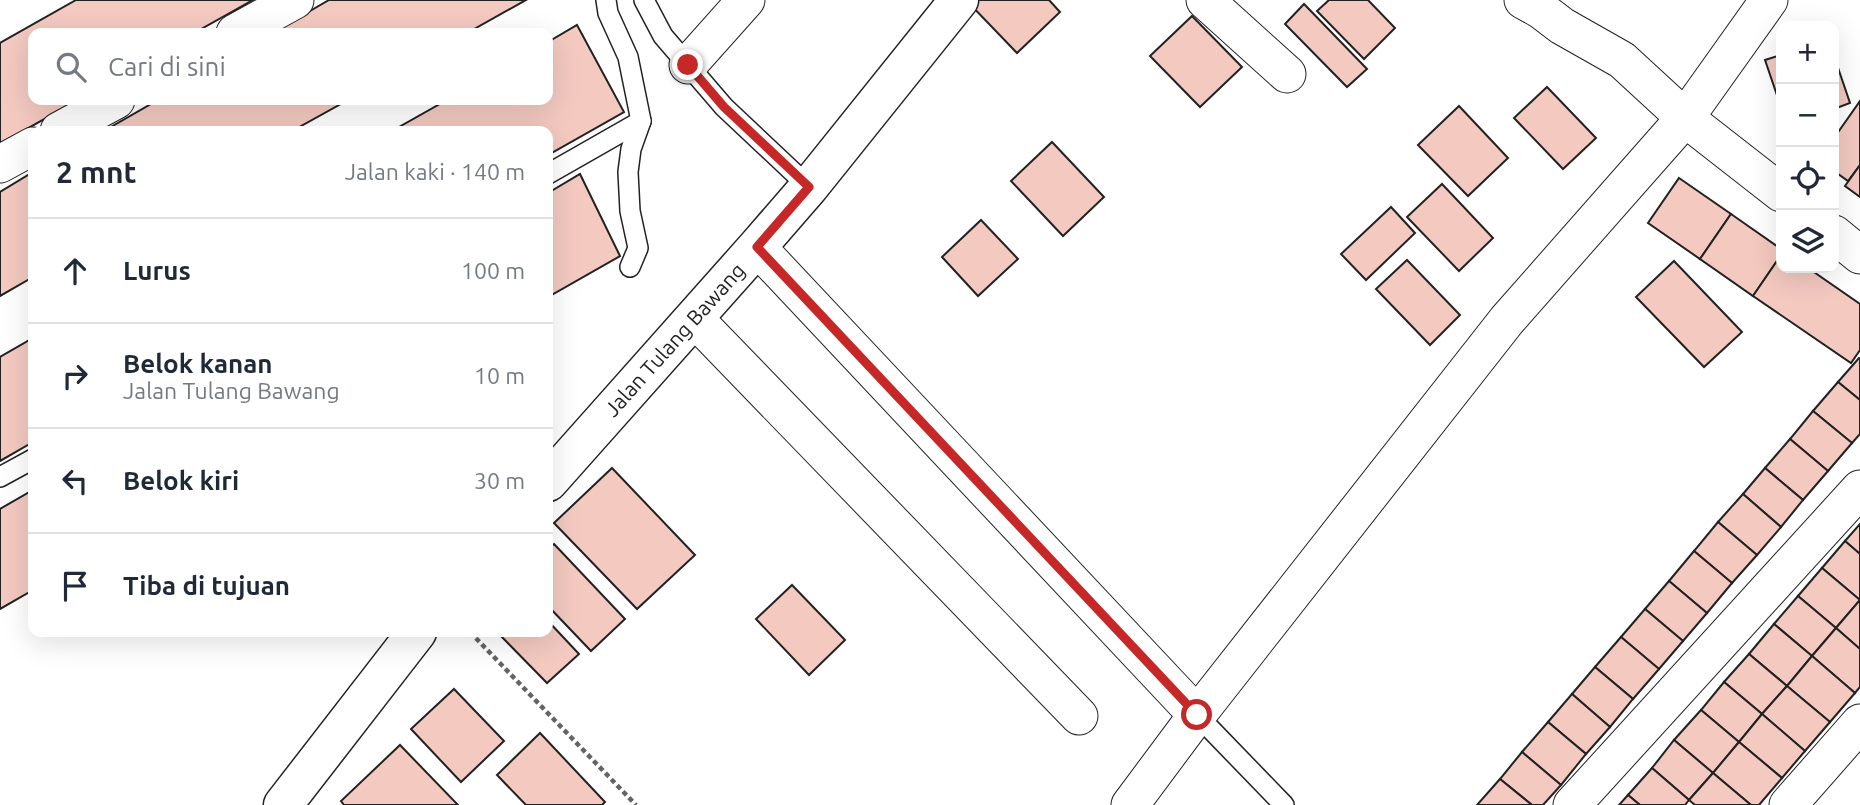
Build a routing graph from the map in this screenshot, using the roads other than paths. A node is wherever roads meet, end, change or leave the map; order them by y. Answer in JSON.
{"nodes":[{"id":1,"x":295,"y":0,"type":"edge"},
{"id":2,"x":606,"y":0,"type":"edge"},
{"id":3,"x":644,"y":0,"type":"edge"},
{"id":4,"x":746,"y":0,"type":"edge"},
{"id":5,"x":958,"y":0,"type":"edge"},
{"id":6,"x":1205,"y":0,"type":"edge"},
{"id":7,"x":1524,"y":0,"type":"edge"},
{"id":8,"x":1769,"y":0,"type":"edge"},
{"id":9,"x":244,"y":28,"type":"edge"},
{"id":10,"x":688,"y":65,"type":"junction"},
{"id":11,"x":1287,"y":74,"type":"dead end"},
{"id":12,"x":107,"y":105,"type":"edge"},
{"id":13,"x":1685,"y":118,"type":"junction"},
{"id":14,"x":640,"y":121,"type":"junction"},
{"id":15,"x":68,"y":126,"type":"edge"},
{"id":16,"x":28,"y":149,"type":"edge"},
{"id":17,"x":0,"y":164,"type":"edge"},
{"id":18,"x":553,"y":171,"type":"edge"},
{"id":19,"x":809,"y":187,"type":"junction"},
{"id":20,"x":1776,"y":189,"type":"edge"},
{"id":21,"x":1839,"y":238,"type":"edge"},
{"id":22,"x":757,"y":247,"type":"junction"},
{"id":23,"x":1860,"y":255,"type":"edge"},
{"id":24,"x":630,"y":267,"type":"dead end"},
{"id":25,"x":694,"y":318,"type":"junction"},
{"id":26,"x":28,"y":462,"type":"edge"},
{"id":27,"x":553,"y":476,"type":"edge"},
{"id":28,"x":0,"y":477,"type":"edge"},
{"id":29,"x":1860,"y":489,"type":"edge"},
{"id":30,"x":413,"y":637,"type":"edge"},
{"id":31,"x":1197,"y":715,"type":"junction"},
{"id":32,"x":1079,"y":716,"type":"dead end"},
{"id":33,"x":1860,"y":723,"type":"edge"},
{"id":34,"x":283,"y":805,"type":"edge"},
{"id":35,"x":1130,"y":805,"type":"edge"},
{"id":36,"x":1284,"y":805,"type":"edge"},
{"id":37,"x":1572,"y":805,"type":"edge"},
{"id":38,"x":1788,"y":805,"type":"edge"}],
"edges":[{"from":1,"to":9,"type":"street"},
{"from":2,"to":14,"type":"lane"},
{"from":3,"to":10,"type":"lane"},
{"from":4,"to":10,"type":"street"},
{"from":5,"to":19,"type":"street","name":"Jalan Tulang Bawang"},
{"from":6,"to":11,"type":"street"},
{"from":7,"to":13,"type":"street"},
{"from":8,"to":13,"type":"street"},
{"from":10,"to":19,"type":"lane"},
{"from":12,"to":15,"type":"street"},
{"from":13,"to":20,"type":"street"},
{"from":13,"to":31,"type":"street"},
{"from":14,"to":18,"type":"lane"},
{"from":14,"to":24,"type":"lane"},
{"from":16,"to":17,"type":"street"},
{"from":19,"to":22,"type":"street","name":"Jalan Tulang Bawang"},
{"from":21,"to":23,"type":"street"},
{"from":22,"to":25,"type":"street","name":"Jalan Tulang Bawang"},
{"from":22,"to":31,"type":"street"},
{"from":25,"to":27,"type":"street","name":"Jalan Tulang Bawang"},
{"from":25,"to":32,"type":"street"},
{"from":26,"to":28,"type":"lane"},
{"from":29,"to":37,"type":"street"},
{"from":30,"to":34,"type":"street"},
{"from":31,"to":35,"type":"street"},
{"from":31,"to":36,"type":"lane"},
{"from":33,"to":38,"type":"street"}]}
